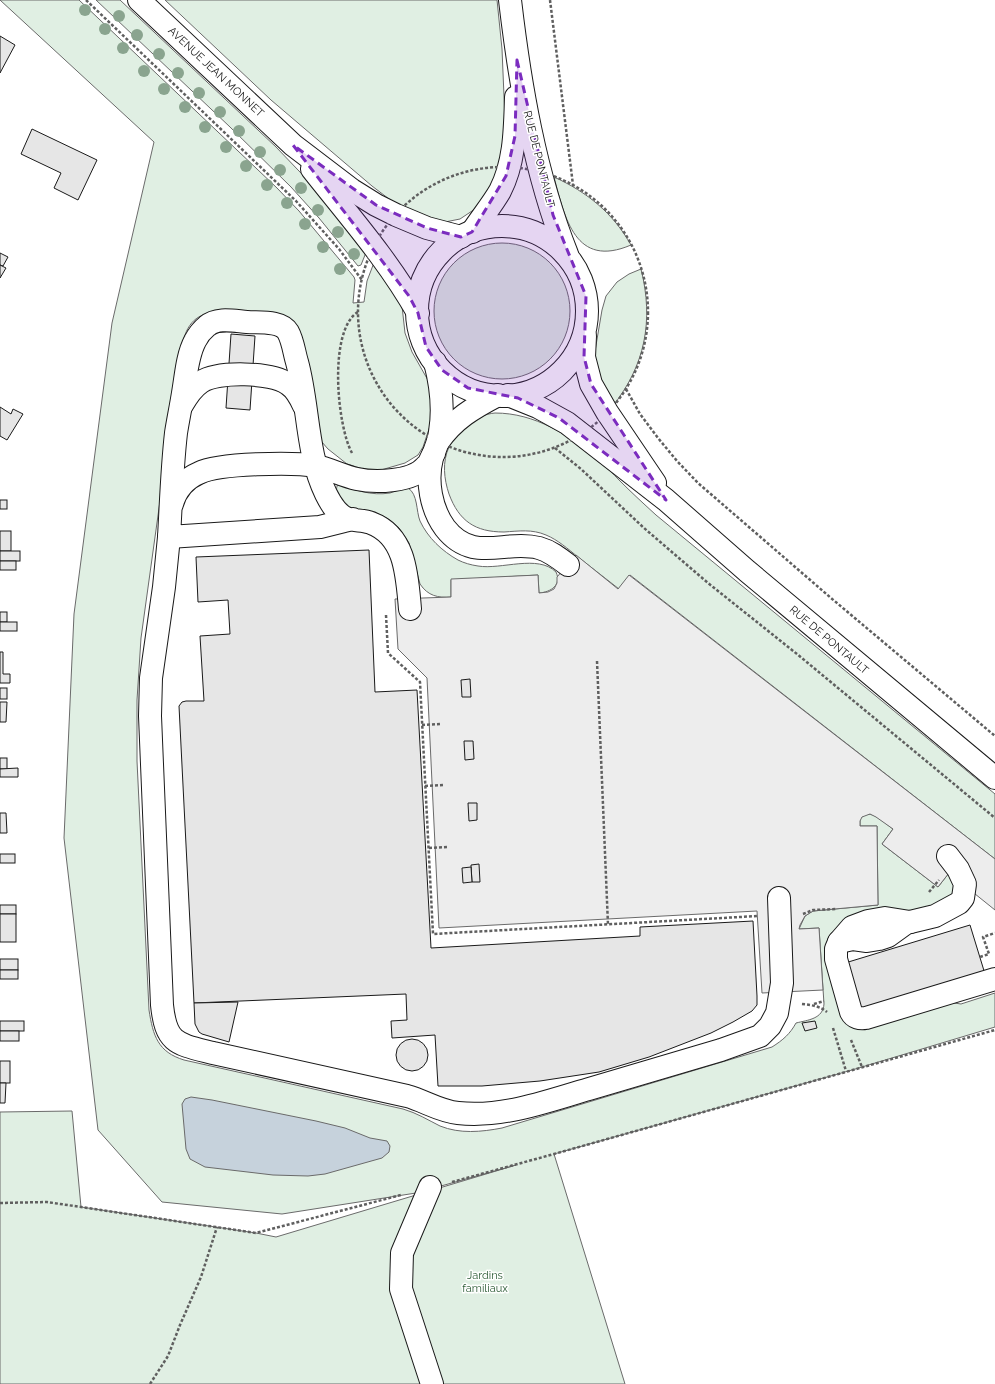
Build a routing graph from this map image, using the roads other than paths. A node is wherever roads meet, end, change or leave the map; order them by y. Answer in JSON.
{"nodes":[{"id":1,"x":138,"y":0,"type":"edge"},
{"id":2,"x":510,"y":0,"type":"edge"},
{"id":3,"x":517,"y":60,"type":"junction"},
{"id":4,"x":293,"y":145,"type":"junction"},
{"id":5,"x":467,"y":234,"type":"junction"},
{"id":6,"x":568,"y":257,"type":"junction"},
{"id":7,"x":418,"y":313,"type":"junction"},
{"id":8,"x":585,"y":328,"type":"junction"},
{"id":9,"x":435,"y":362,"type":"junction"},
{"id":10,"x":503,"y":395,"type":"junction"},
{"id":11,"x":180,"y":413,"type":"junction"},
{"id":12,"x":307,"y":418,"type":"junction"},
{"id":13,"x":436,"y":447,"type":"junction"},
{"id":14,"x":316,"y":466,"type":"junction"},
{"id":15,"x":666,"y":500,"type":"junction"},
{"id":16,"x":171,"y":508,"type":"junction"},
{"id":17,"x":353,"y":519,"type":"junction"},
{"id":18,"x":169,"y":537,"type":"junction"},
{"id":19,"x":568,"y":565,"type":"dead end"},
{"id":20,"x":410,"y":609,"type":"dead end"},
{"id":21,"x":995,"y":778,"type":"edge"},
{"id":22,"x":948,"y":856,"type":"dead end"},
{"id":23,"x":780,"y":907,"type":"road end"},
{"id":24,"x":995,"y":979,"type":"edge"},
{"id":25,"x":430,"y":1187,"type":"road end"},
{"id":26,"x":432,"y":1384,"type":"edge"}],
"edges":[{"from":1,"to":4,"type":"main road","name":"AVENUE JEAN MONNET"},
{"from":2,"to":3,"type":"main road","name":"RUE DE PONTAULT"},
{"from":3,"to":5,"type":"main road","name":"RUE DE PONTAULT"},
{"from":3,"to":6,"type":"main road","name":"RUE DE PONTAULT"},
{"from":4,"to":5,"type":"main road","name":"AVENUE JEAN MONNET"},
{"from":4,"to":7,"type":"main road","name":"AVENUE JEAN MONNET"},
{"from":5,"to":6,"type":"main road"},
{"from":5,"to":7,"type":"main road"},
{"from":6,"to":8,"type":"main road"},
{"from":7,"to":9,"type":"main road"},
{"from":8,"to":10,"type":"main road"},
{"from":8,"to":15,"type":"main road","name":"RUE DE PONTAULT"},
{"from":9,"to":10,"type":"main road"},
{"from":9,"to":13,"type":"main road"},
{"from":10,"to":13,"type":"main road"},
{"from":10,"to":15,"type":"main road","name":"RUE DE PONTAULT"},
{"from":11,"to":12,"type":"main road"},
{"from":11,"to":12,"type":"main road"},
{"from":11,"to":16,"type":"main road"},
{"from":12,"to":14,"type":"main road"},
{"from":13,"to":14,"type":"main road"},
{"from":13,"to":19,"type":"main road"},
{"from":14,"to":16,"type":"main road"},
{"from":14,"to":17,"type":"main road"},
{"from":15,"to":21,"type":"main road","name":"RUE DE PONTAULT"},
{"from":16,"to":18,"type":"main road"},
{"from":17,"to":18,"type":"main road"},
{"from":17,"to":20,"type":"main road"},
{"from":18,"to":23,"type":"main road"},
{"from":22,"to":24,"type":"main road"},
{"from":25,"to":26,"type":"main road"}]}
